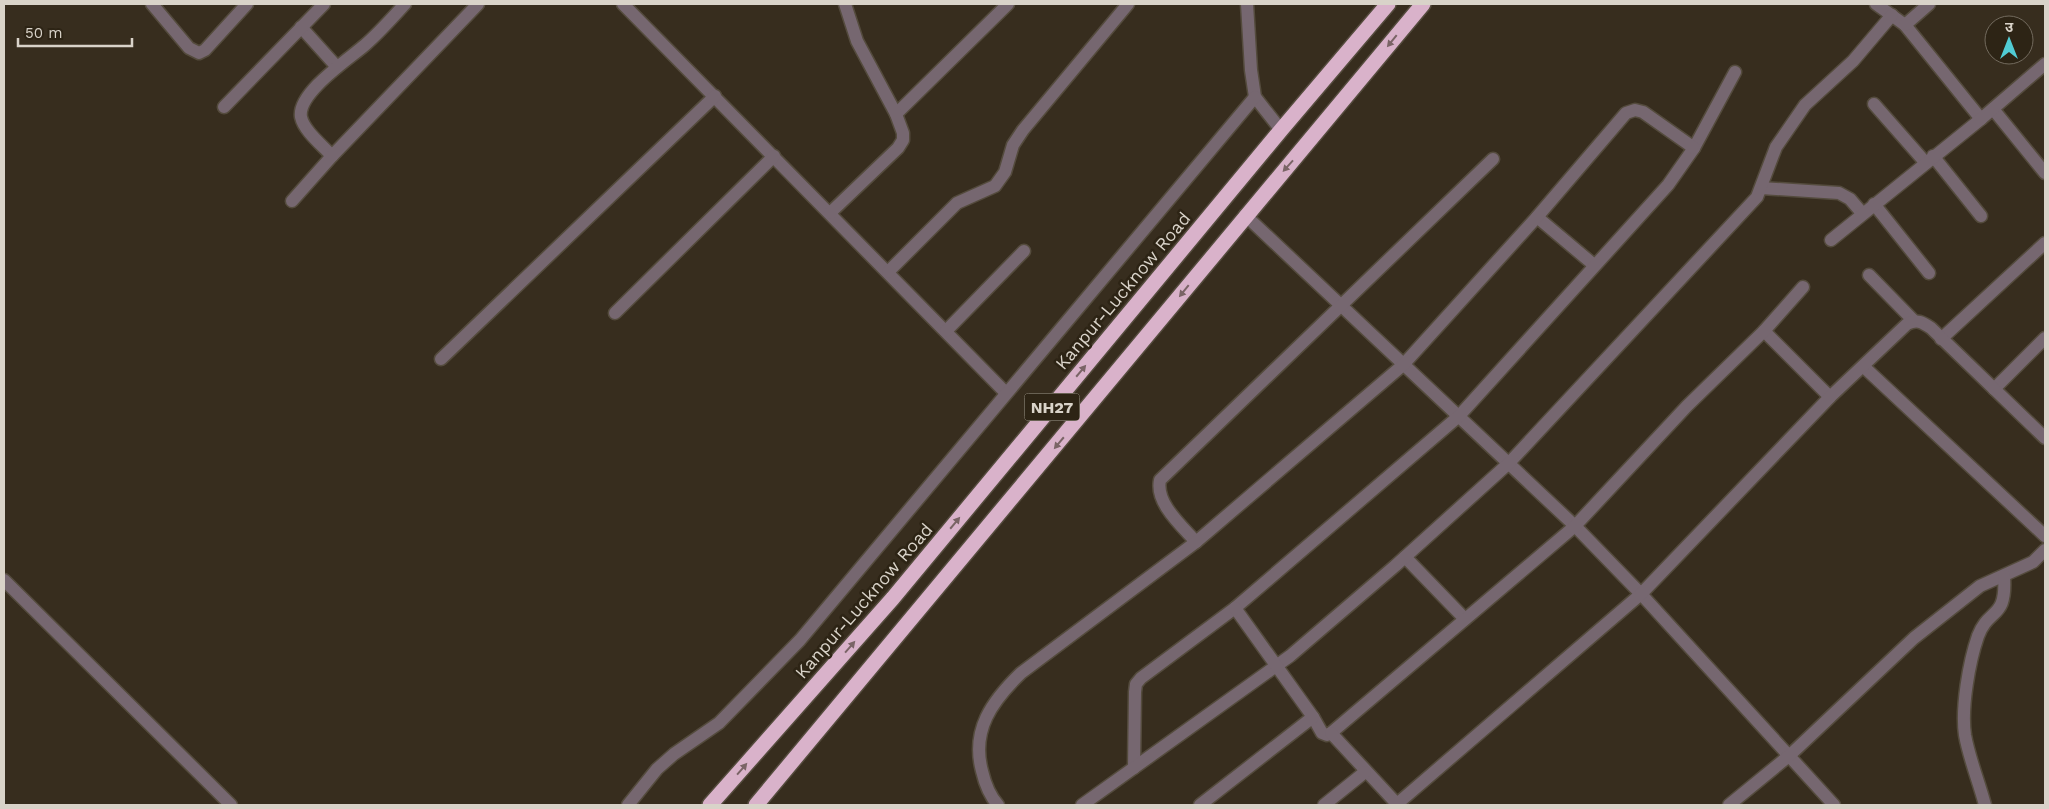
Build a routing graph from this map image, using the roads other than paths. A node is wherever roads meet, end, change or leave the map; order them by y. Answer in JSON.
{"nodes":[{"id":1,"x":152,"y":4,"type":"edge"},
{"id":2,"x":248,"y":4,"type":"edge"},
{"id":3,"x":324,"y":4,"type":"edge"},
{"id":4,"x":405,"y":4,"type":"edge"},
{"id":5,"x":478,"y":4,"type":"edge"},
{"id":6,"x":623,"y":4,"type":"edge"},
{"id":7,"x":845,"y":4,"type":"edge"},
{"id":8,"x":1008,"y":4,"type":"edge"},
{"id":9,"x":1128,"y":4,"type":"edge"},
{"id":10,"x":1247,"y":4,"type":"edge"},
{"id":11,"x":1389,"y":4,"type":"edge"},
{"id":12,"x":1423,"y":4,"type":"edge"},
{"id":13,"x":1876,"y":4,"type":"edge"},
{"id":14,"x":1929,"y":4,"type":"edge"},
{"id":15,"x":1892,"y":15,"type":"junction"},
{"id":16,"x":1409,"y":21,"type":"junction"},
{"id":17,"x":1905,"y":25,"type":"junction"},
{"id":18,"x":301,"y":27,"type":"junction"},
{"id":19,"x":2045,"y":64,"type":"edge"},
{"id":20,"x":337,"y":67,"type":"junction"},
{"id":21,"x":1735,"y":72,"type":"dead end"},
{"id":22,"x":715,"y":96,"type":"junction"},
{"id":23,"x":1255,"y":97,"type":"junction"},
{"id":24,"x":1874,"y":104,"type":"dead end"},
{"id":25,"x":224,"y":107,"type":"dead end"},
{"id":26,"x":1994,"y":108,"type":"junction"},
{"id":27,"x":896,"y":114,"type":"junction"},
{"id":28,"x":1981,"y":119,"type":"junction"},
{"id":29,"x":1281,"y":130,"type":"junction"},
{"id":30,"x":1694,"y":148,"type":"junction"},
{"id":31,"x":332,"y":156,"type":"junction"},
{"id":32,"x":774,"y":156,"type":"junction"},
{"id":33,"x":1929,"y":159,"type":"junction"},
{"id":34,"x":1493,"y":160,"type":"dead end"},
{"id":35,"x":2045,"y":173,"type":"edge"},
{"id":36,"x":1761,"y":188,"type":"junction"},
{"id":37,"x":292,"y":201,"type":"dead end"},
{"id":38,"x":1874,"y":204,"type":"junction"},
{"id":39,"x":830,"y":213,"type":"junction"},
{"id":40,"x":1862,"y":214,"type":"junction"},
{"id":41,"x":1245,"y":215,"type":"junction"},
{"id":42,"x":1982,"y":216,"type":"dead end"},
{"id":43,"x":1537,"y":218,"type":"junction"},
{"id":44,"x":1831,"y":240,"type":"dead end"},
{"id":45,"x":2045,"y":244,"type":"edge"},
{"id":46,"x":1024,"y":251,"type":"dead end"},
{"id":47,"x":1594,"y":265,"type":"junction"},
{"id":48,"x":888,"y":272,"type":"junction"},
{"id":49,"x":1930,"y":273,"type":"dead end"},
{"id":50,"x":1869,"y":275,"type":"dead end"},
{"id":51,"x":1803,"y":287,"type":"dead end"},
{"id":52,"x":1342,"y":306,"type":"junction"},
{"id":53,"x":615,"y":313,"type":"dead end"},
{"id":54,"x":1914,"y":321,"type":"junction"},
{"id":55,"x":1764,"y":330,"type":"junction"},
{"id":56,"x":946,"y":331,"type":"junction"},
{"id":57,"x":2045,"y":338,"type":"edge"},
{"id":58,"x":1942,"y":339,"type":"junction"},
{"id":59,"x":441,"y":359,"type":"dead end"},
{"id":60,"x":1404,"y":365,"type":"junction"},
{"id":61,"x":1864,"y":367,"type":"junction"},
{"id":62,"x":1994,"y":389,"type":"junction"},
{"id":63,"x":1005,"y":392,"type":"junction"},
{"id":64,"x":1830,"y":397,"type":"junction"},
{"id":65,"x":1459,"y":416,"type":"junction"},
{"id":66,"x":2043,"y":431,"type":"edge"},
{"id":67,"x":1509,"y":463,"type":"junction"},
{"id":68,"x":1575,"y":526,"type":"junction"},
{"id":69,"x":2045,"y":536,"type":"edge"},
{"id":70,"x":1196,"y":542,"type":"junction"},
{"id":71,"x":2045,"y":550,"type":"edge"},
{"id":72,"x":1405,"y":557,"type":"junction"},
{"id":73,"x":2004,"y":576,"type":"junction"},
{"id":74,"x":4,"y":580,"type":"edge"},
{"id":75,"x":1641,"y":594,"type":"junction"},
{"id":76,"x":1234,"y":608,"type":"junction"},
{"id":77,"x":1465,"y":619,"type":"junction"},
{"id":78,"x":1275,"y":666,"type":"junction"},
{"id":79,"x":1313,"y":717,"type":"junction"},
{"id":80,"x":1331,"y":733,"type":"junction"},
{"id":81,"x":1790,"y":755,"type":"junction"},
{"id":82,"x":1134,"y":768,"type":"junction"},
{"id":83,"x":1365,"y":772,"type":"junction"},
{"id":84,"x":230,"y":805,"type":"edge"},
{"id":85,"x":628,"y":805,"type":"edge"},
{"id":86,"x":710,"y":805,"type":"edge"},
{"id":87,"x":756,"y":805,"type":"edge"},
{"id":88,"x":998,"y":805,"type":"edge"},
{"id":89,"x":1082,"y":805,"type":"edge"},
{"id":90,"x":1200,"y":805,"type":"edge"},
{"id":91,"x":1324,"y":805,"type":"edge"},
{"id":92,"x":1397,"y":805,"type":"edge"},
{"id":93,"x":1729,"y":805,"type":"edge"},
{"id":94,"x":1834,"y":805,"type":"edge"},
{"id":95,"x":1985,"y":805,"type":"edge"}],
"edges":[{"from":1,"to":2,"type":"street"},
{"from":3,"to":18,"type":"street"},
{"from":4,"to":20,"type":"street"},
{"from":5,"to":31,"type":"street"},
{"from":6,"to":22,"type":"street"},
{"from":7,"to":27,"type":"street"},
{"from":8,"to":27,"type":"street"},
{"from":9,"to":48,"type":"street"},
{"from":10,"to":23,"type":"street"},
{"from":11,"to":16,"type":"highway"},
{"from":11,"to":29,"type":"highway","name":"Kanpur-Lucknow Road","number":"NH27"},
{"from":12,"to":16,"type":"highway","number":"NH27"},
{"from":13,"to":15,"type":"street"},
{"from":14,"to":17,"type":"street"},
{"from":15,"to":17,"type":"street"},
{"from":15,"to":36,"type":"street"},
{"from":16,"to":41,"type":"highway","number":"NH27","one_way":true},
{"from":17,"to":28,"type":"street"},
{"from":18,"to":20,"type":"street"},
{"from":18,"to":25,"type":"street"},
{"from":19,"to":26,"type":"street"},
{"from":20,"to":31,"type":"street"},
{"from":21,"to":30,"type":"street"},
{"from":22,"to":32,"type":"street"},
{"from":22,"to":59,"type":"street"},
{"from":23,"to":29,"type":"street"},
{"from":23,"to":63,"type":"street"},
{"from":24,"to":33,"type":"street"},
{"from":26,"to":28,"type":"street"},
{"from":26,"to":35,"type":"street"},
{"from":27,"to":39,"type":"street"},
{"from":28,"to":33,"type":"street"},
{"from":86,"to":29,"type":"highway","name":"Kanpur-Lucknow Road","number":"NH27","one_way":true},
{"from":30,"to":43,"type":"street"},
{"from":30,"to":47,"type":"street"},
{"from":31,"to":37,"type":"street"},
{"from":32,"to":39,"type":"street"},
{"from":32,"to":53,"type":"street"},
{"from":33,"to":38,"type":"street"},
{"from":33,"to":42,"type":"street"},
{"from":34,"to":52,"type":"street"},
{"from":36,"to":40,"type":"street"},
{"from":36,"to":67,"type":"street"},
{"from":38,"to":40,"type":"street"},
{"from":38,"to":49,"type":"street"},
{"from":39,"to":48,"type":"street"},
{"from":40,"to":44,"type":"street"},
{"from":41,"to":52,"type":"street"},
{"from":41,"to":87,"type":"highway","number":"NH27","one_way":true},
{"from":43,"to":47,"type":"street"},
{"from":43,"to":60,"type":"street"},
{"from":45,"to":58,"type":"street"},
{"from":46,"to":56,"type":"street"},
{"from":47,"to":65,"type":"street"},
{"from":48,"to":56,"type":"street"},
{"from":50,"to":54,"type":"street"},
{"from":51,"to":55,"type":"street"},
{"from":52,"to":60,"type":"street"},
{"from":52,"to":70,"type":"street"},
{"from":54,"to":58,"type":"street"},
{"from":54,"to":61,"type":"street"},
{"from":55,"to":64,"type":"street"},
{"from":55,"to":68,"type":"street"},
{"from":56,"to":63,"type":"street"},
{"from":57,"to":62,"type":"street"},
{"from":58,"to":62,"type":"street"},
{"from":60,"to":65,"type":"street"},
{"from":60,"to":70,"type":"street"},
{"from":61,"to":64,"type":"street"},
{"from":61,"to":69,"type":"street"},
{"from":62,"to":66,"type":"street"},
{"from":63,"to":85,"type":"street"},
{"from":64,"to":75,"type":"street"},
{"from":65,"to":67,"type":"street"},
{"from":65,"to":76,"type":"street"},
{"from":67,"to":68,"type":"street"},
{"from":67,"to":72,"type":"street"},
{"from":68,"to":75,"type":"street"},
{"from":68,"to":77,"type":"street"},
{"from":70,"to":88,"type":"street"},
{"from":71,"to":73,"type":"street"},
{"from":72,"to":77,"type":"street"},
{"from":72,"to":78,"type":"street"},
{"from":73,"to":81,"type":"street"},
{"from":73,"to":95,"type":"street"},
{"from":74,"to":84,"type":"street"},
{"from":75,"to":81,"type":"street"},
{"from":75,"to":92,"type":"street"},
{"from":76,"to":78,"type":"street"},
{"from":76,"to":82,"type":"street"},
{"from":77,"to":80,"type":"street"},
{"from":78,"to":79,"type":"street"},
{"from":78,"to":82,"type":"street"},
{"from":79,"to":80,"type":"street"},
{"from":79,"to":90,"type":"street"},
{"from":80,"to":83,"type":"street"},
{"from":81,"to":93,"type":"street"},
{"from":81,"to":94,"type":"street"},
{"from":82,"to":89,"type":"street"},
{"from":83,"to":91,"type":"street"},
{"from":83,"to":92,"type":"street"}]}
